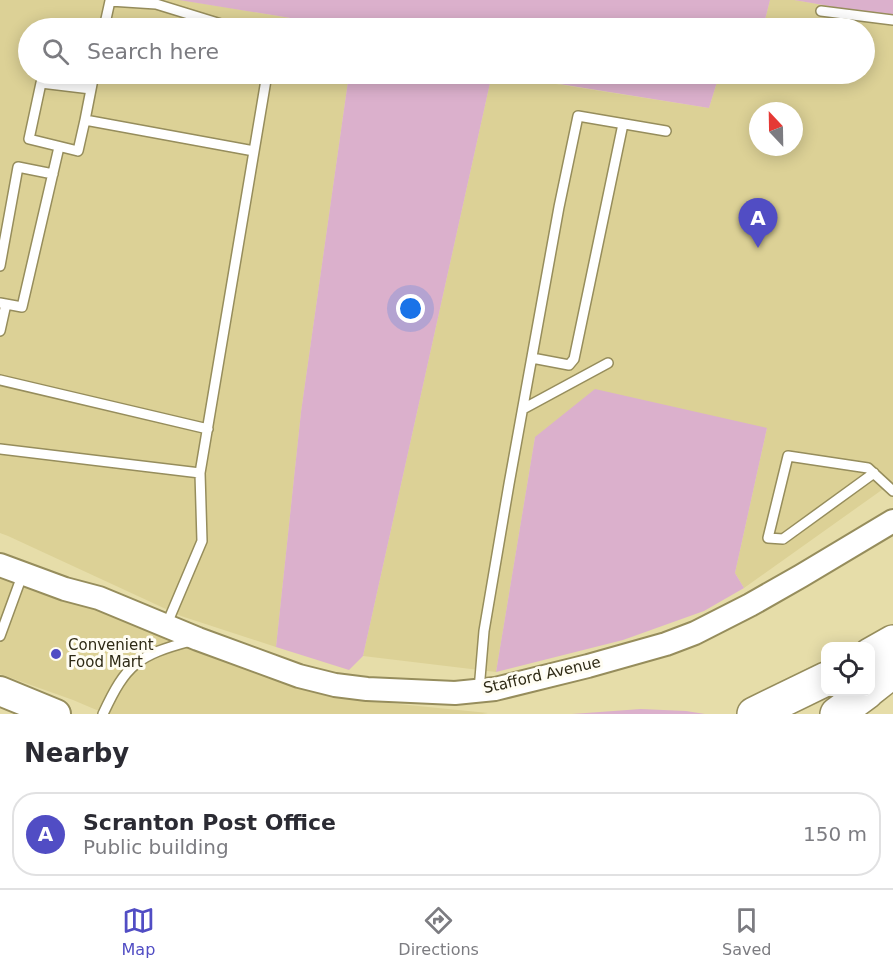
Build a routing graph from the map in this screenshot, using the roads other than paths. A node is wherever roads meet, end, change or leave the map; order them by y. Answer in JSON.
{"nodes":[{"id":1,"x":821,"y":11,"type":"dead end"},
{"id":2,"x":106,"y":18,"type":"edge"},
{"id":3,"x":202,"y":18,"type":"edge"},
{"id":4,"x":893,"y":20,"type":"edge"},
{"id":5,"x":41,"y":84,"type":"edge"},
{"id":6,"x":55,"y":84,"type":"edge"},
{"id":7,"x":92,"y":84,"type":"edge"},
{"id":8,"x":265,"y":84,"type":"edge"},
{"id":9,"x":91,"y":89,"type":"junction"},
{"id":10,"x":85,"y":120,"type":"junction"},
{"id":11,"x":623,"y":124,"type":"junction"},
{"id":12,"x":666,"y":131,"type":"dead end"},
{"id":13,"x":59,"y":147,"type":"junction"},
{"id":14,"x":254,"y":151,"type":"junction"},
{"id":15,"x":53,"y":174,"type":"junction"},
{"id":16,"x":0,"y":266,"type":"edge"},
{"id":17,"x":3,"y":304,"type":"edge"},
{"id":18,"x":0,"y":331,"type":"edge"},
{"id":19,"x":532,"y":358,"type":"junction"},
{"id":20,"x":608,"y":363,"type":"dead end"},
{"id":21,"x":0,"y":380,"type":"edge"},
{"id":22,"x":522,"y":409,"type":"junction"},
{"id":23,"x":208,"y":429,"type":"junction"},
{"id":24,"x":0,"y":449,"type":"edge"},
{"id":25,"x":200,"y":473,"type":"junction"},
{"id":26,"x":874,"y":473,"type":"junction"},
{"id":27,"x":893,"y":491,"type":"edge"},
{"id":28,"x":893,"y":521,"type":"edge"},
{"id":29,"x":0,"y":565,"type":"edge"},
{"id":30,"x":23,"y":573,"type":"junction"},
{"id":31,"x":166,"y":626,"type":"junction"},
{"id":32,"x":0,"y":636,"type":"edge"},
{"id":33,"x":198,"y":639,"type":"junction"},
{"id":34,"x":0,"y":641,"type":"edge"},
{"id":35,"x":893,"y":642,"type":"edge"},
{"id":36,"x":875,"y":652,"type":"edge"},
{"id":37,"x":893,"y":671,"type":"edge"},
{"id":38,"x":821,"y":681,"type":"edge"},
{"id":39,"x":875,"y":685,"type":"edge"},
{"id":40,"x":479,"y":690,"type":"junction"},
{"id":41,"x":0,"y":691,"type":"edge"},
{"id":42,"x":862,"y":696,"type":"edge"},
{"id":43,"x":56,"y":714,"type":"edge"},
{"id":44,"x":103,"y":714,"type":"edge"},
{"id":45,"x":754,"y":714,"type":"edge"},
{"id":46,"x":837,"y":714,"type":"edge"}],
"edges":[{"from":1,"to":4,"type":"lane"},
{"from":2,"to":3,"type":"lane"},
{"from":5,"to":13,"type":"lane"},
{"from":6,"to":9,"type":"lane"},
{"from":7,"to":9,"type":"lane"},
{"from":8,"to":14,"type":"lane"},
{"from":9,"to":10,"type":"lane"},
{"from":10,"to":13,"type":"lane"},
{"from":10,"to":14,"type":"lane"},
{"from":11,"to":12,"type":"lane"},
{"from":11,"to":19,"type":"lane"},
{"from":11,"to":19,"type":"lane"},
{"from":13,"to":15,"type":"lane"},
{"from":14,"to":23,"type":"lane"},
{"from":15,"to":16,"type":"lane"},
{"from":15,"to":17,"type":"lane"},
{"from":17,"to":18,"type":"lane"},
{"from":19,"to":22,"type":"lane"},
{"from":20,"to":22,"type":"lane"},
{"from":21,"to":23,"type":"lane"},
{"from":22,"to":40,"type":"lane"},
{"from":23,"to":25,"type":"lane"},
{"from":24,"to":25,"type":"lane"},
{"from":25,"to":31,"type":"lane"},
{"from":26,"to":26,"type":"lane"},
{"from":26,"to":27,"type":"lane"},
{"from":28,"to":40,"type":"street","name":"Stafford Avenue"},
{"from":29,"to":30,"type":"street","name":"Stafford Avenue"},
{"from":30,"to":31,"type":"street","name":"Stafford Avenue"},
{"from":30,"to":32,"type":"lane"},
{"from":31,"to":33,"type":"street","name":"Stafford Avenue"},
{"from":32,"to":34,"type":"lane"},
{"from":33,"to":40,"type":"street","name":"Stafford Avenue"},
{"from":33,"to":44,"type":"lane"},
{"from":35,"to":36,"type":"highway"},
{"from":37,"to":39,"type":"highway"},
{"from":38,"to":45,"type":"highway"},
{"from":41,"to":43,"type":"main road"},
{"from":42,"to":46,"type":"highway"}]}
